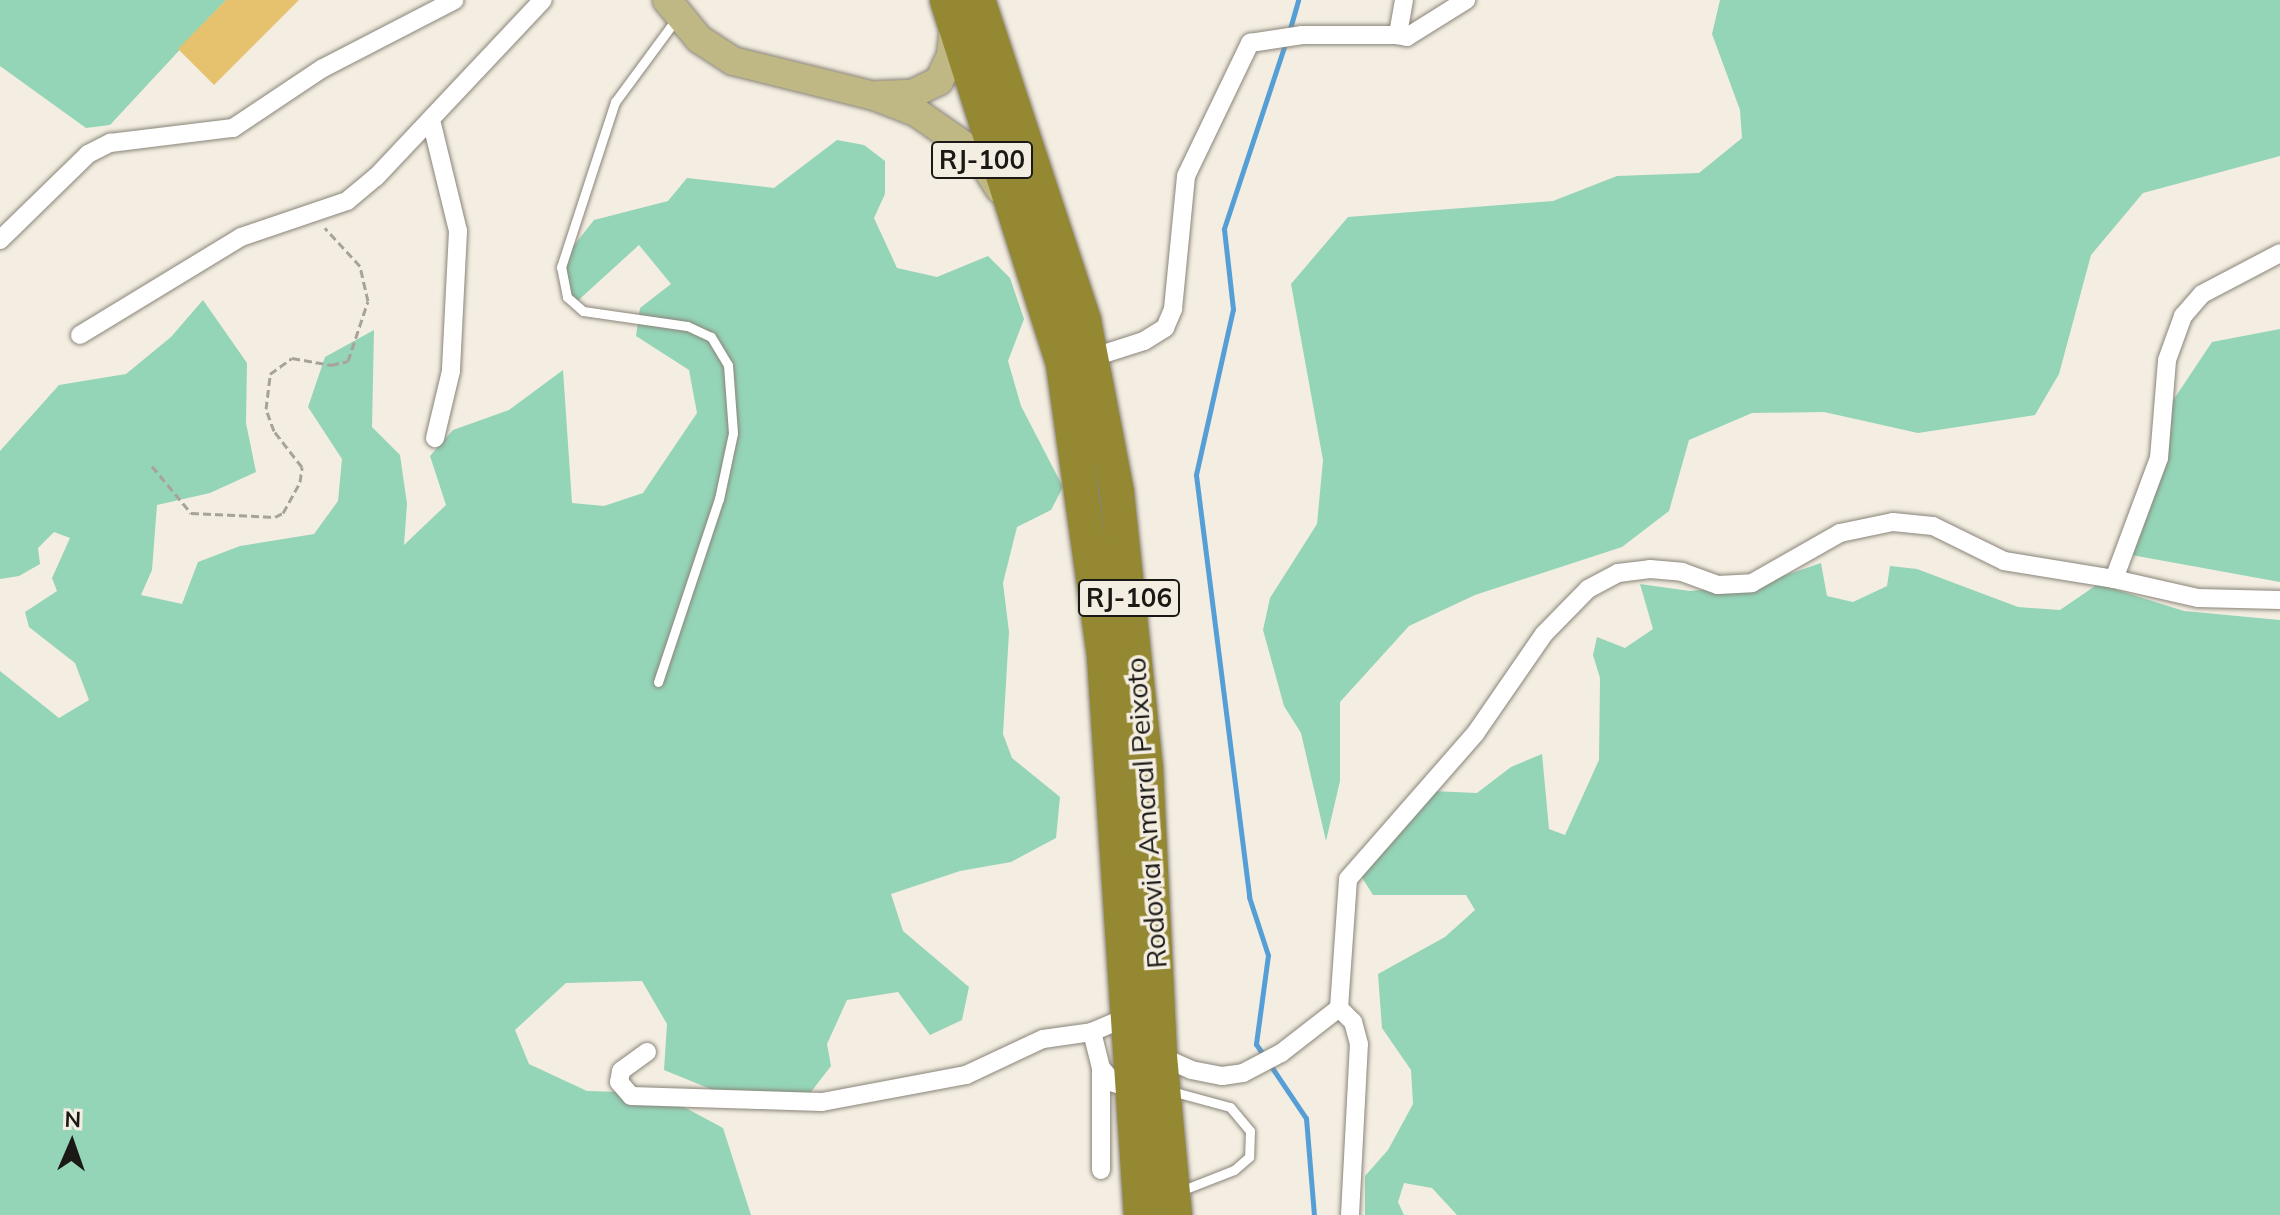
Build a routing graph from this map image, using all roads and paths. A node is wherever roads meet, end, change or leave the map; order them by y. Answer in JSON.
{"nodes":[{"id":1,"x":455,"y":0,"type":"edge"},
{"id":2,"x":543,"y":0,"type":"edge"},
{"id":3,"x":1404,"y":0,"type":"edge"},
{"id":4,"x":1466,"y":0,"type":"edge"},
{"id":5,"x":674,"y":5,"type":"edge"},
{"id":6,"x":960,"y":6,"type":"edge"},
{"id":7,"x":1398,"y":35,"type":"junction"},
{"id":8,"x":874,"y":96,"type":"junction"},
{"id":9,"x":431,"y":120,"type":"junction"},
{"id":10,"x":310,"y":216,"type":"junction"},
{"id":11,"x":0,"y":240,"type":"edge"},
{"id":12,"x":2280,"y":253,"type":"edge"},
{"id":13,"x":1036,"y":275,"type":"junction"},
{"id":14,"x":80,"y":335,"type":"dead end"},
{"id":15,"x":1094,"y":357,"type":"junction"},
{"id":16,"x":435,"y":438,"type":"dead end"},
{"id":17,"x":152,"y":466,"type":"dead end"},
{"id":18,"x":2114,"y":579,"type":"junction"},
{"id":19,"x":2280,"y":600,"type":"edge"},
{"id":20,"x":658,"y":682,"type":"dead end"},
{"id":21,"x":1339,"y":1008,"type":"junction"},
{"id":22,"x":1127,"y":1017,"type":"junction"},
{"id":23,"x":1092,"y":1032,"type":"junction"},
{"id":24,"x":647,"y":1052,"type":"dead end"},
{"id":25,"x":1101,"y":1068,"type":"junction"},
{"id":26,"x":1152,"y":1078,"type":"junction"},
{"id":27,"x":1101,"y":1170,"type":"dead end"},
{"id":28,"x":1174,"y":1204,"type":"edge"},
{"id":29,"x":1141,"y":1215,"type":"edge"},
{"id":30,"x":1350,"y":1215,"type":"edge"}],
"edges":[{"from":1,"to":11,"type":"street"},
{"from":2,"to":9,"type":"street"},
{"from":3,"to":7,"type":"street"},
{"from":4,"to":7,"type":"street"},
{"from":5,"to":8,"type":"main road","number":"RJ-100"},
{"from":5,"to":20,"type":"lane"},
{"from":6,"to":8,"type":"main road","number":"RJ-100"},
{"from":6,"to":13,"type":"highway","name":"Rodovia Amaral Peixoto","number":"RJ-106"},
{"from":6,"to":15,"type":"highway","name":"Rodovia Amaral Peixoto","number":"RJ-106"},
{"from":7,"to":15,"type":"street"},
{"from":8,"to":13,"type":"main road","number":"RJ-100"},
{"from":9,"to":10,"type":"street"},
{"from":9,"to":16,"type":"street"},
{"from":10,"to":14,"type":"street"},
{"from":10,"to":17,"type":"path"},
{"from":12,"to":18,"type":"street"},
{"from":13,"to":22,"type":"highway","name":"Rodovia Amaral Peixoto","number":"RJ-106"},
{"from":15,"to":26,"type":"highway","name":"Rodovia Amaral Peixoto","number":"RJ-106"},
{"from":18,"to":19,"type":"street"},
{"from":18,"to":21,"type":"street"},
{"from":21,"to":26,"type":"street"},
{"from":21,"to":30,"type":"street"},
{"from":22,"to":23,"type":"street"},
{"from":22,"to":26,"type":"highway","name":"Rodovia Amaral Peixoto","number":"RJ-106"},
{"from":23,"to":24,"type":"street"},
{"from":23,"to":25,"type":"street"},
{"from":25,"to":26,"type":"street"},
{"from":25,"to":27,"type":"street"},
{"from":26,"to":28,"type":"highway","name":"Rodovia Amaral Peixoto","number":"RJ-106"},
{"from":26,"to":28,"type":"lane"},
{"from":26,"to":29,"type":"highway","name":"Rodovia Amaral Peixoto","number":"RJ-106"}]}
